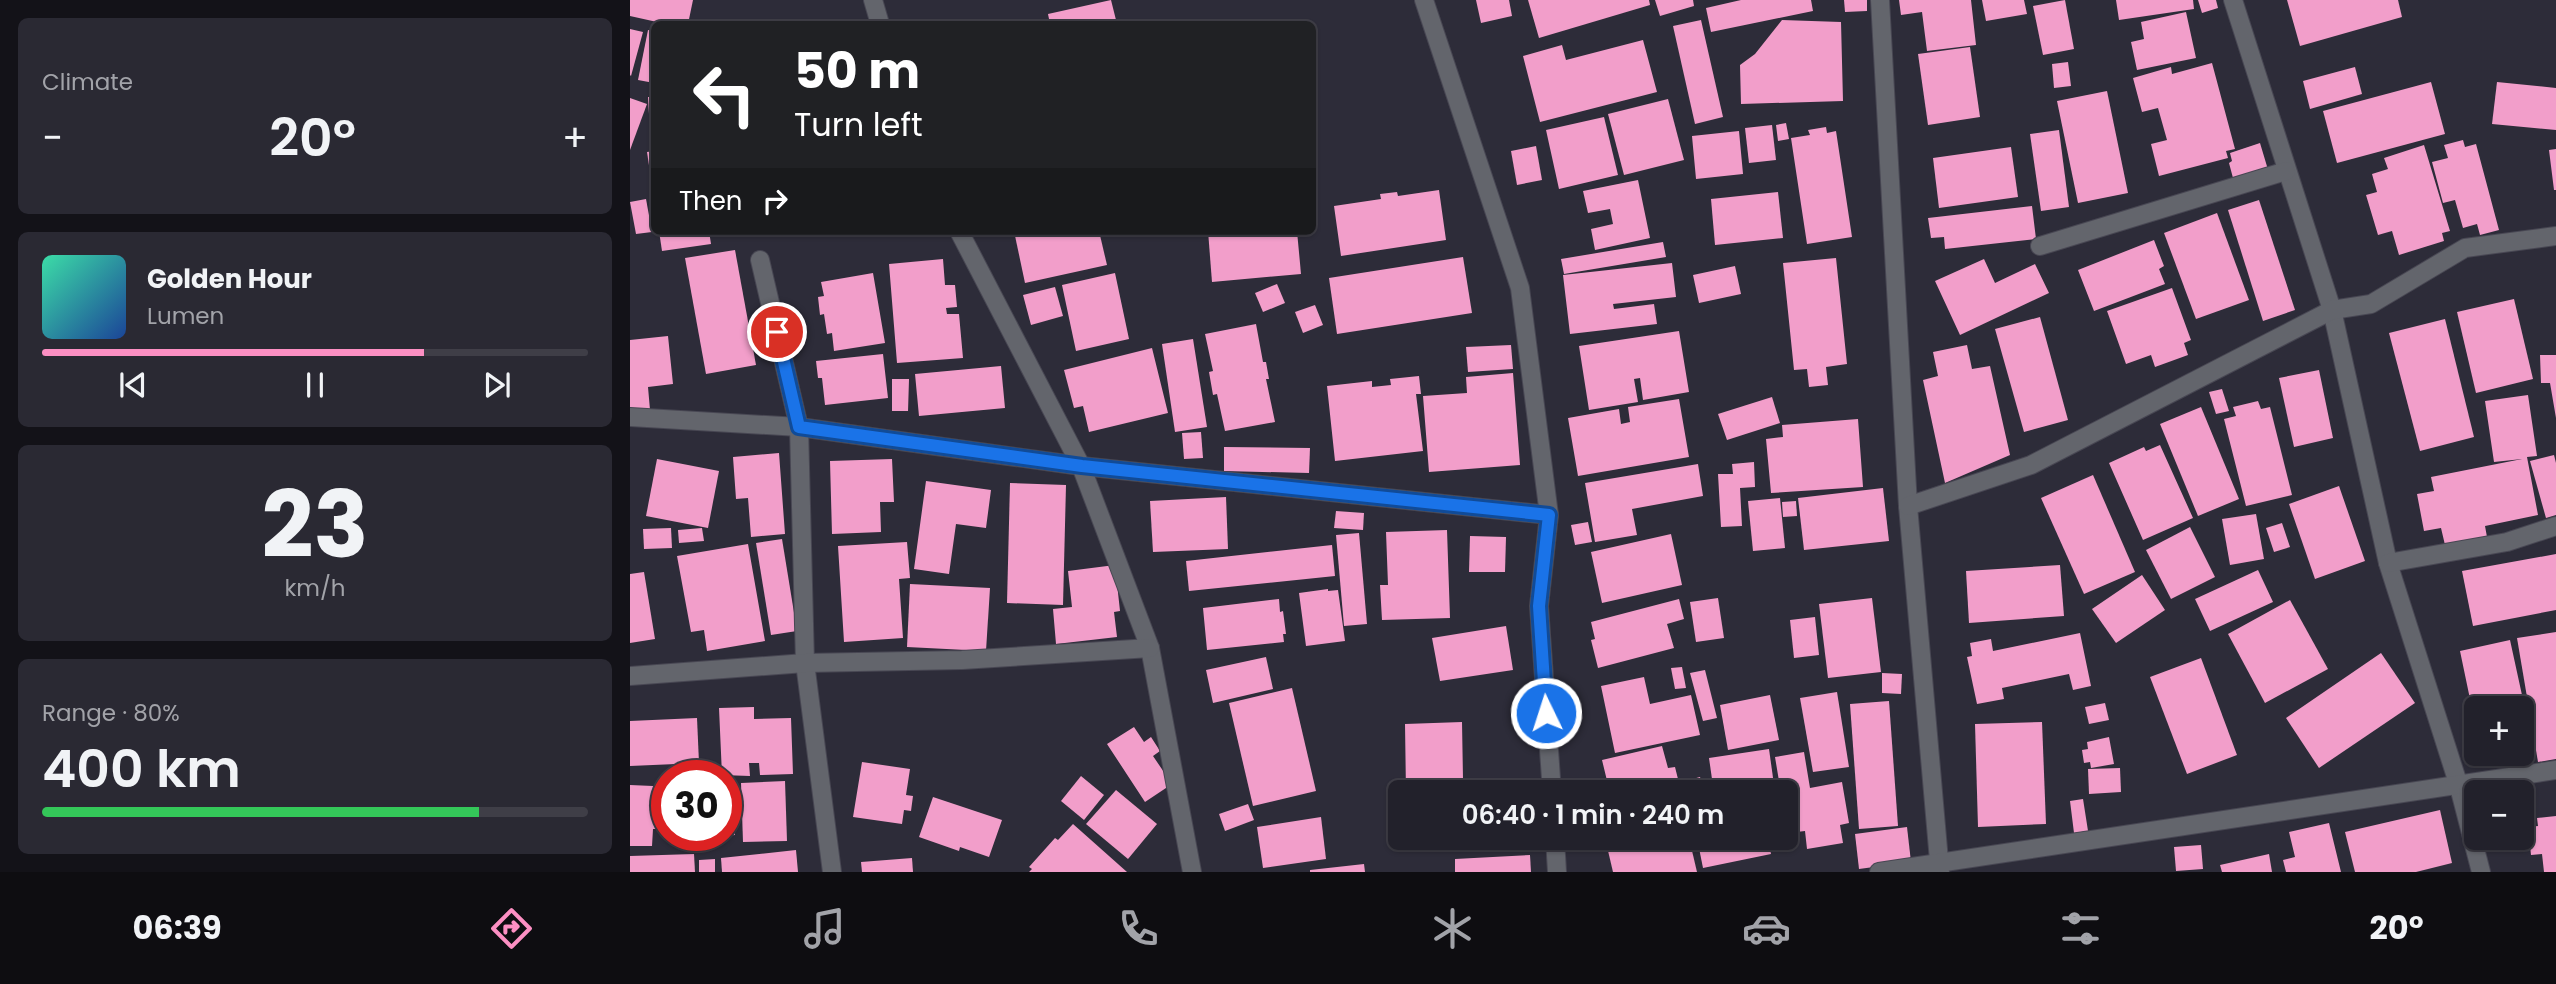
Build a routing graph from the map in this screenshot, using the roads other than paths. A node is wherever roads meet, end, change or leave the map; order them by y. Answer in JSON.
{"nodes":[{"id":1,"x":873,"y":0,"type":"edge"},
{"id":2,"x":1424,"y":0,"type":"edge"},
{"id":3,"x":1880,"y":0,"type":"edge"},
{"id":4,"x":2233,"y":0,"type":"edge"},
{"id":5,"x":879,"y":21,"type":"edge"},
{"id":6,"x":2286,"y":171,"type":"junction"},
{"id":7,"x":961,"y":235,"type":"edge"},
{"id":8,"x":2556,"y":236,"type":"edge"},
{"id":9,"x":2040,"y":246,"type":"dead end"},
{"id":10,"x":760,"y":260,"type":"dead end"},
{"id":11,"x":2332,"y":310,"type":"junction"},
{"id":12,"x":630,"y":416,"type":"edge"},
{"id":13,"x":799,"y":427,"type":"junction"},
{"id":14,"x":1082,"y":466,"type":"junction"},
{"id":15,"x":1908,"y":506,"type":"junction"},
{"id":16,"x":1549,"y":515,"type":"junction"},
{"id":17,"x":2556,"y":526,"type":"edge"},
{"id":18,"x":2388,"y":563,"type":"junction"},
{"id":19,"x":1150,"y":648,"type":"junction"},
{"id":20,"x":805,"y":663,"type":"junction"},
{"id":21,"x":630,"y":676,"type":"edge"},
{"id":22,"x":2556,"y":770,"type":"edge"},
{"id":23,"x":1551,"y":780,"type":"edge"},
{"id":24,"x":2458,"y":783,"type":"junction"},
{"id":25,"x":1556,"y":850,"type":"edge"},
{"id":26,"x":1940,"y":867,"type":"edge"},
{"id":27,"x":832,"y":872,"type":"edge"},
{"id":28,"x":1192,"y":872,"type":"edge"},
{"id":29,"x":1557,"y":872,"type":"edge"},
{"id":30,"x":1879,"y":872,"type":"edge"},
{"id":31,"x":2482,"y":872,"type":"edge"}],
"edges":[{"from":1,"to":5,"type":"street"},
{"from":2,"to":16,"type":"street"},
{"from":3,"to":15,"type":"street"},
{"from":4,"to":6,"type":"street"},
{"from":6,"to":9,"type":"street"},
{"from":6,"to":11,"type":"street"},
{"from":7,"to":14,"type":"street"},
{"from":8,"to":11,"type":"street"},
{"from":10,"to":13,"type":"street"},
{"from":11,"to":15,"type":"street"},
{"from":11,"to":18,"type":"street"},
{"from":12,"to":13,"type":"street"},
{"from":13,"to":14,"type":"street"},
{"from":13,"to":20,"type":"street"},
{"from":14,"to":16,"type":"street"},
{"from":14,"to":19,"type":"street"},
{"from":15,"to":26,"type":"street"},
{"from":16,"to":23,"type":"street"},
{"from":17,"to":18,"type":"street"},
{"from":18,"to":24,"type":"street"},
{"from":19,"to":20,"type":"street"},
{"from":19,"to":28,"type":"street"},
{"from":20,"to":21,"type":"street"},
{"from":20,"to":27,"type":"street"},
{"from":22,"to":24,"type":"street"},
{"from":24,"to":26,"type":"street"},
{"from":24,"to":31,"type":"street"},
{"from":25,"to":29,"type":"street"},
{"from":26,"to":30,"type":"street"}]}
